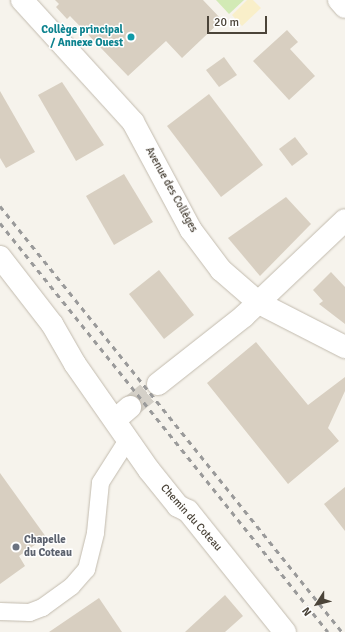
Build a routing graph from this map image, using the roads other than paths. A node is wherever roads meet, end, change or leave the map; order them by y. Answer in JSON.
{"nodes":[{"id":1,"x":22,"y":0,"type":"edge"},
{"id":2,"x":339,"y":0,"type":"edge"},
{"id":3,"x":345,"y":7,"type":"edge"},
{"id":4,"x":345,"y":220,"type":"edge"},
{"id":5,"x":0,"y":257,"type":"edge"},
{"id":6,"x":259,"y":303,"type":"junction"},
{"id":7,"x":345,"y":347,"type":"edge"},
{"id":8,"x":158,"y":384,"type":"tunnel mouth"},
{"id":9,"x":128,"y":438,"type":"junction"},
{"id":10,"x":0,"y":611,"type":"edge"},
{"id":11,"x":285,"y":632,"type":"edge"}],
"edges":[{"from":1,"to":6,"type":"street","name":"Avenue des Collèges"},
{"from":2,"to":3,"type":"street"},
{"from":4,"to":6,"type":"street"},
{"from":5,"to":9,"type":"street","name":"Chemin du Coteau"},
{"from":6,"to":7,"type":"street","name":"Avenue des Collèges"},
{"from":6,"to":8,"type":"street"},
{"from":9,"to":10,"type":"street"},
{"from":9,"to":11,"type":"street","name":"Chemin du Coteau"}]}
